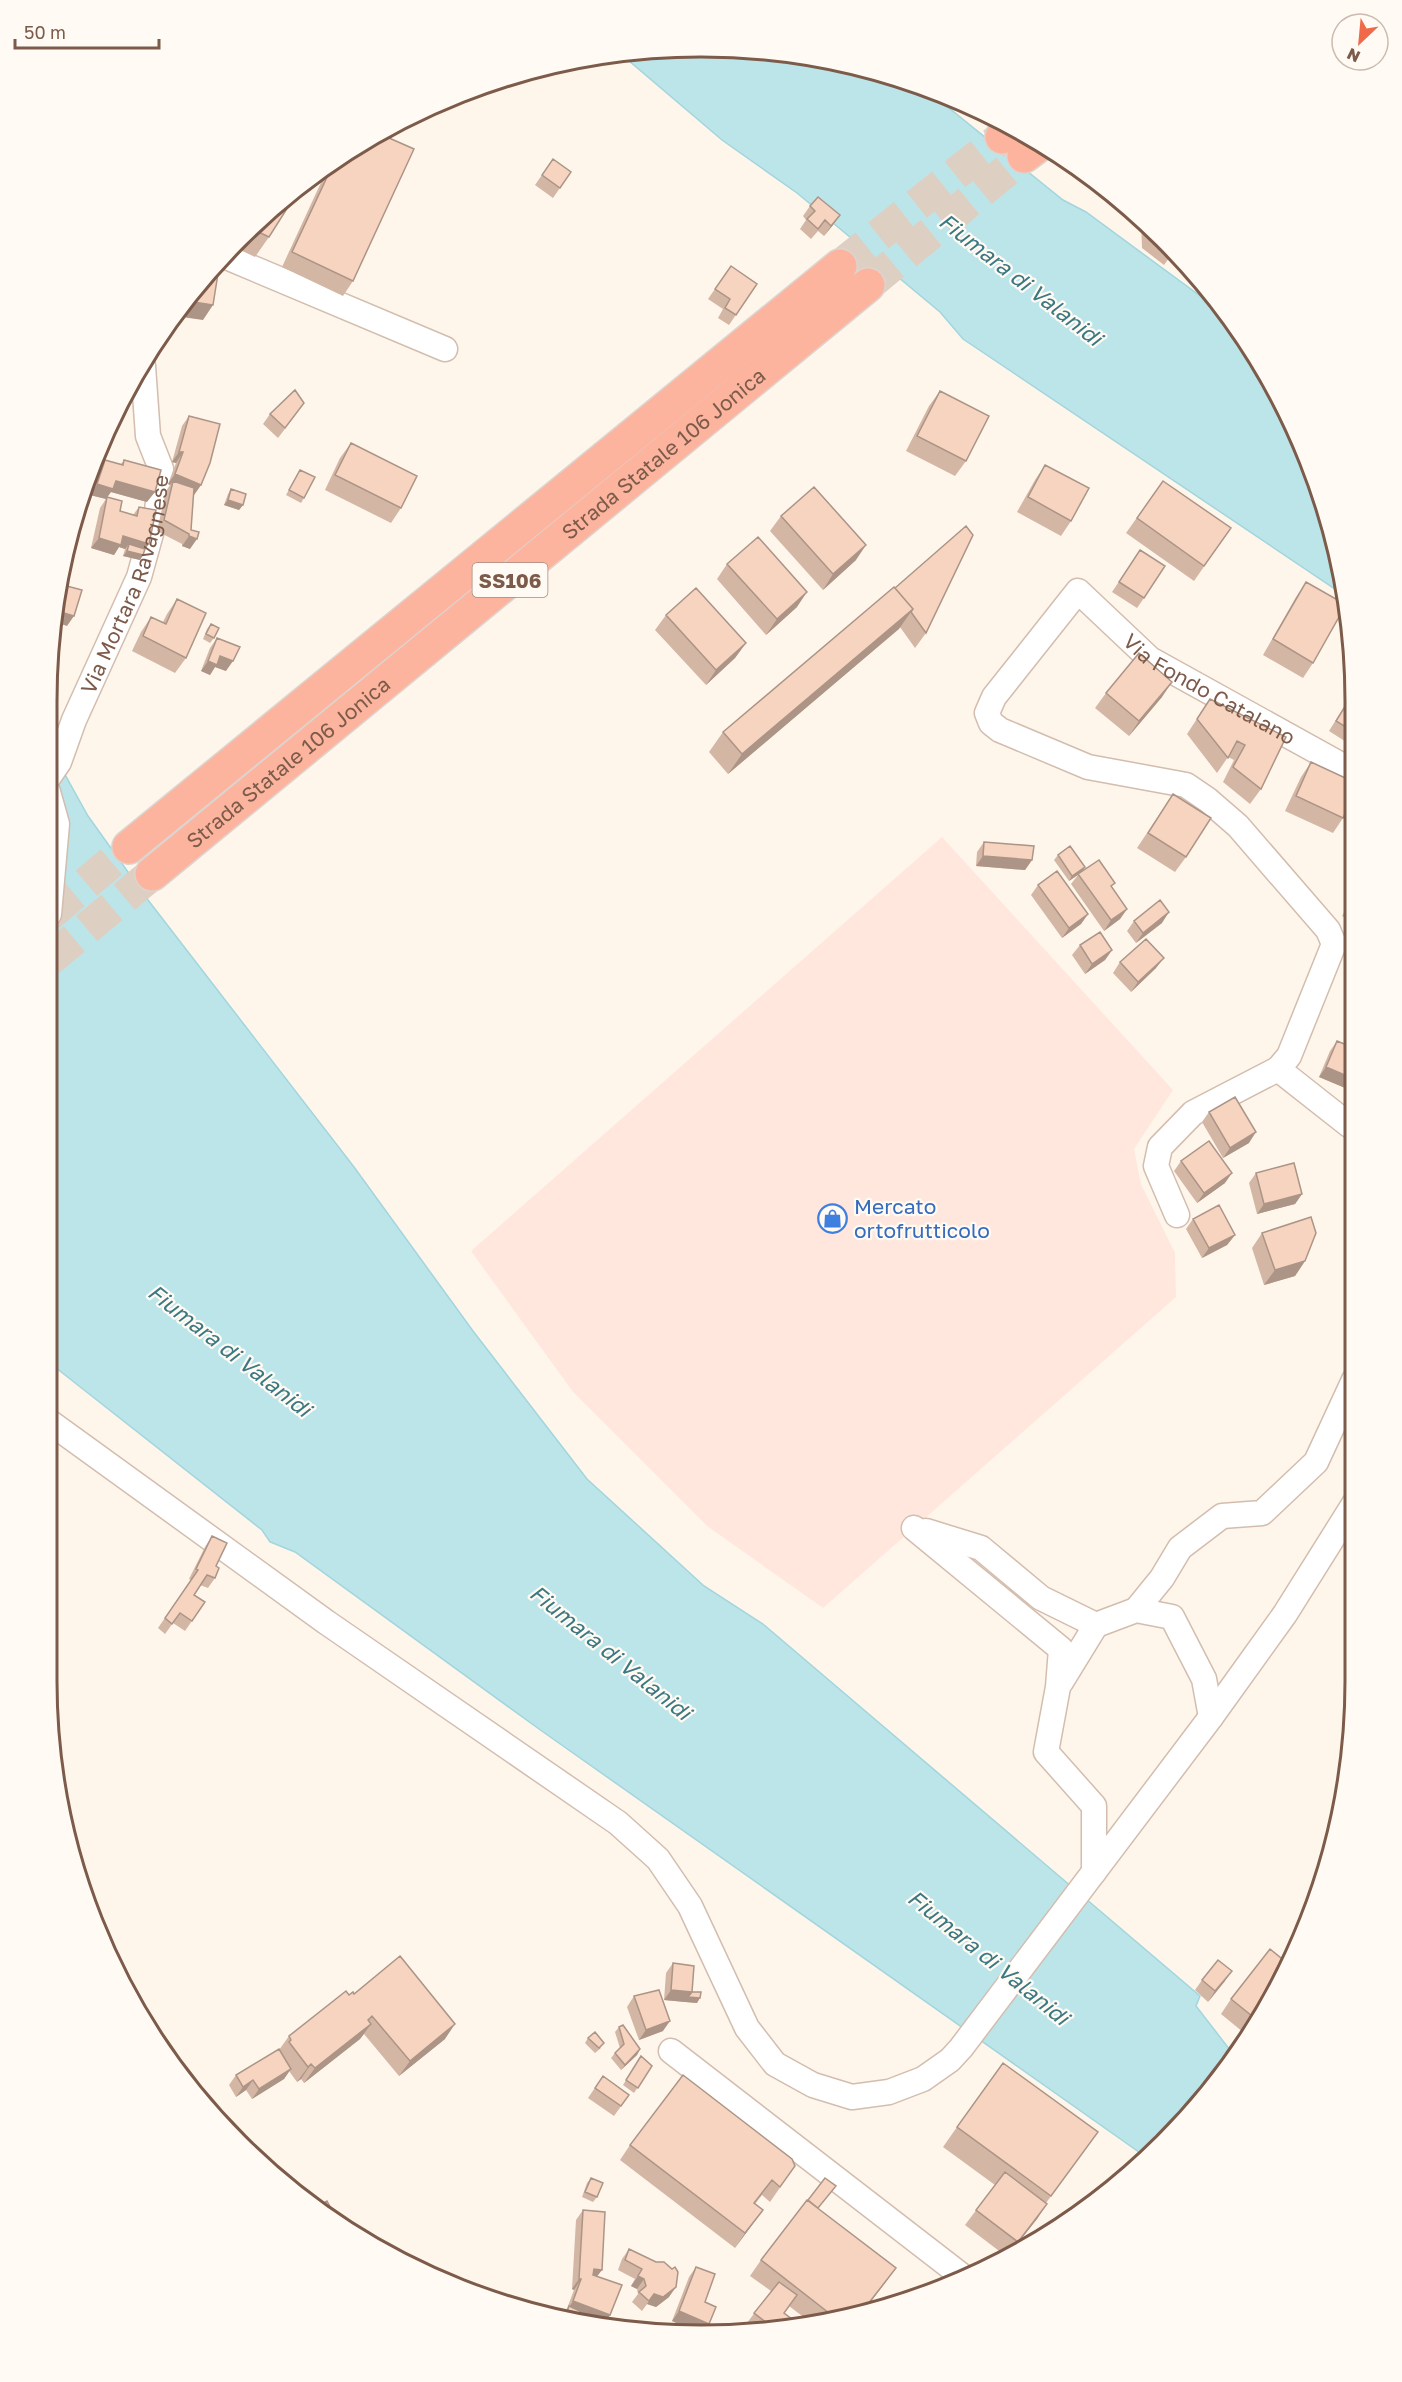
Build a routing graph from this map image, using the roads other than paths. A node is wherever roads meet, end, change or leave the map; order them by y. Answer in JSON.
{"nodes":[{"id":1,"x":233,"y":260,"type":"edge"},
{"id":2,"x":840,"y":266,"type":"tunnel mouth"},
{"id":3,"x":868,"y":285,"type":"tunnel mouth"},
{"id":4,"x":445,"y":350,"type":"dead end"},
{"id":5,"x":143,"y":379,"type":"edge"},
{"id":6,"x":57,"y":762,"type":"edge"},
{"id":7,"x":1345,"y":767,"type":"edge"},
{"id":8,"x":129,"y":847,"type":"tunnel mouth"},
{"id":9,"x":152,"y":874,"type":"tunnel mouth"},
{"id":10,"x":1344,"y":949,"type":"edge"},
{"id":11,"x":1278,"y":1069,"type":"junction"},
{"id":12,"x":1345,"y":1122,"type":"edge"},
{"id":13,"x":1177,"y":1215,"type":"dead end"},
{"id":14,"x":1345,"y":1399,"type":"edge"},
{"id":15,"x":57,"y":1427,"type":"edge"},
{"id":16,"x":1345,"y":1518,"type":"edge"},
{"id":17,"x":1136,"y":1610,"type":"junction"},
{"id":18,"x":1096,"y":1625,"type":"junction"},
{"id":19,"x":1058,"y":1687,"type":"junction"},
{"id":20,"x":1210,"y":1717,"type":"junction"},
{"id":21,"x":1094,"y":1872,"type":"junction"},
{"id":22,"x":671,"y":2051,"type":"dead end"},
{"id":23,"x":957,"y":2272,"type":"edge"}],
"edges":[{"from":1,"to":4,"type":"street"},
{"from":2,"to":8,"type":"highway","name":"Strada Statale 106 Jonica","number":"SS106"},
{"from":3,"to":9,"type":"highway","name":"Strada Statale 106 Jonica","number":"SS106"},
{"from":5,"to":6,"type":"street","name":"Via Mortara Ravagnese"},
{"from":7,"to":10,"type":"street","name":"Via Fondo Catalano"},
{"from":10,"to":11,"type":"street"},
{"from":11,"to":12,"type":"street"},
{"from":11,"to":13,"type":"street"},
{"from":14,"to":17,"type":"street"},
{"from":15,"to":21,"type":"street"},
{"from":16,"to":20,"type":"street"},
{"from":17,"to":18,"type":"street"},
{"from":17,"to":20,"type":"street"},
{"from":18,"to":19,"type":"street"},
{"from":18,"to":19,"type":"street"},
{"from":19,"to":21,"type":"street"},
{"from":20,"to":21,"type":"street"},
{"from":22,"to":23,"type":"street"}]}
